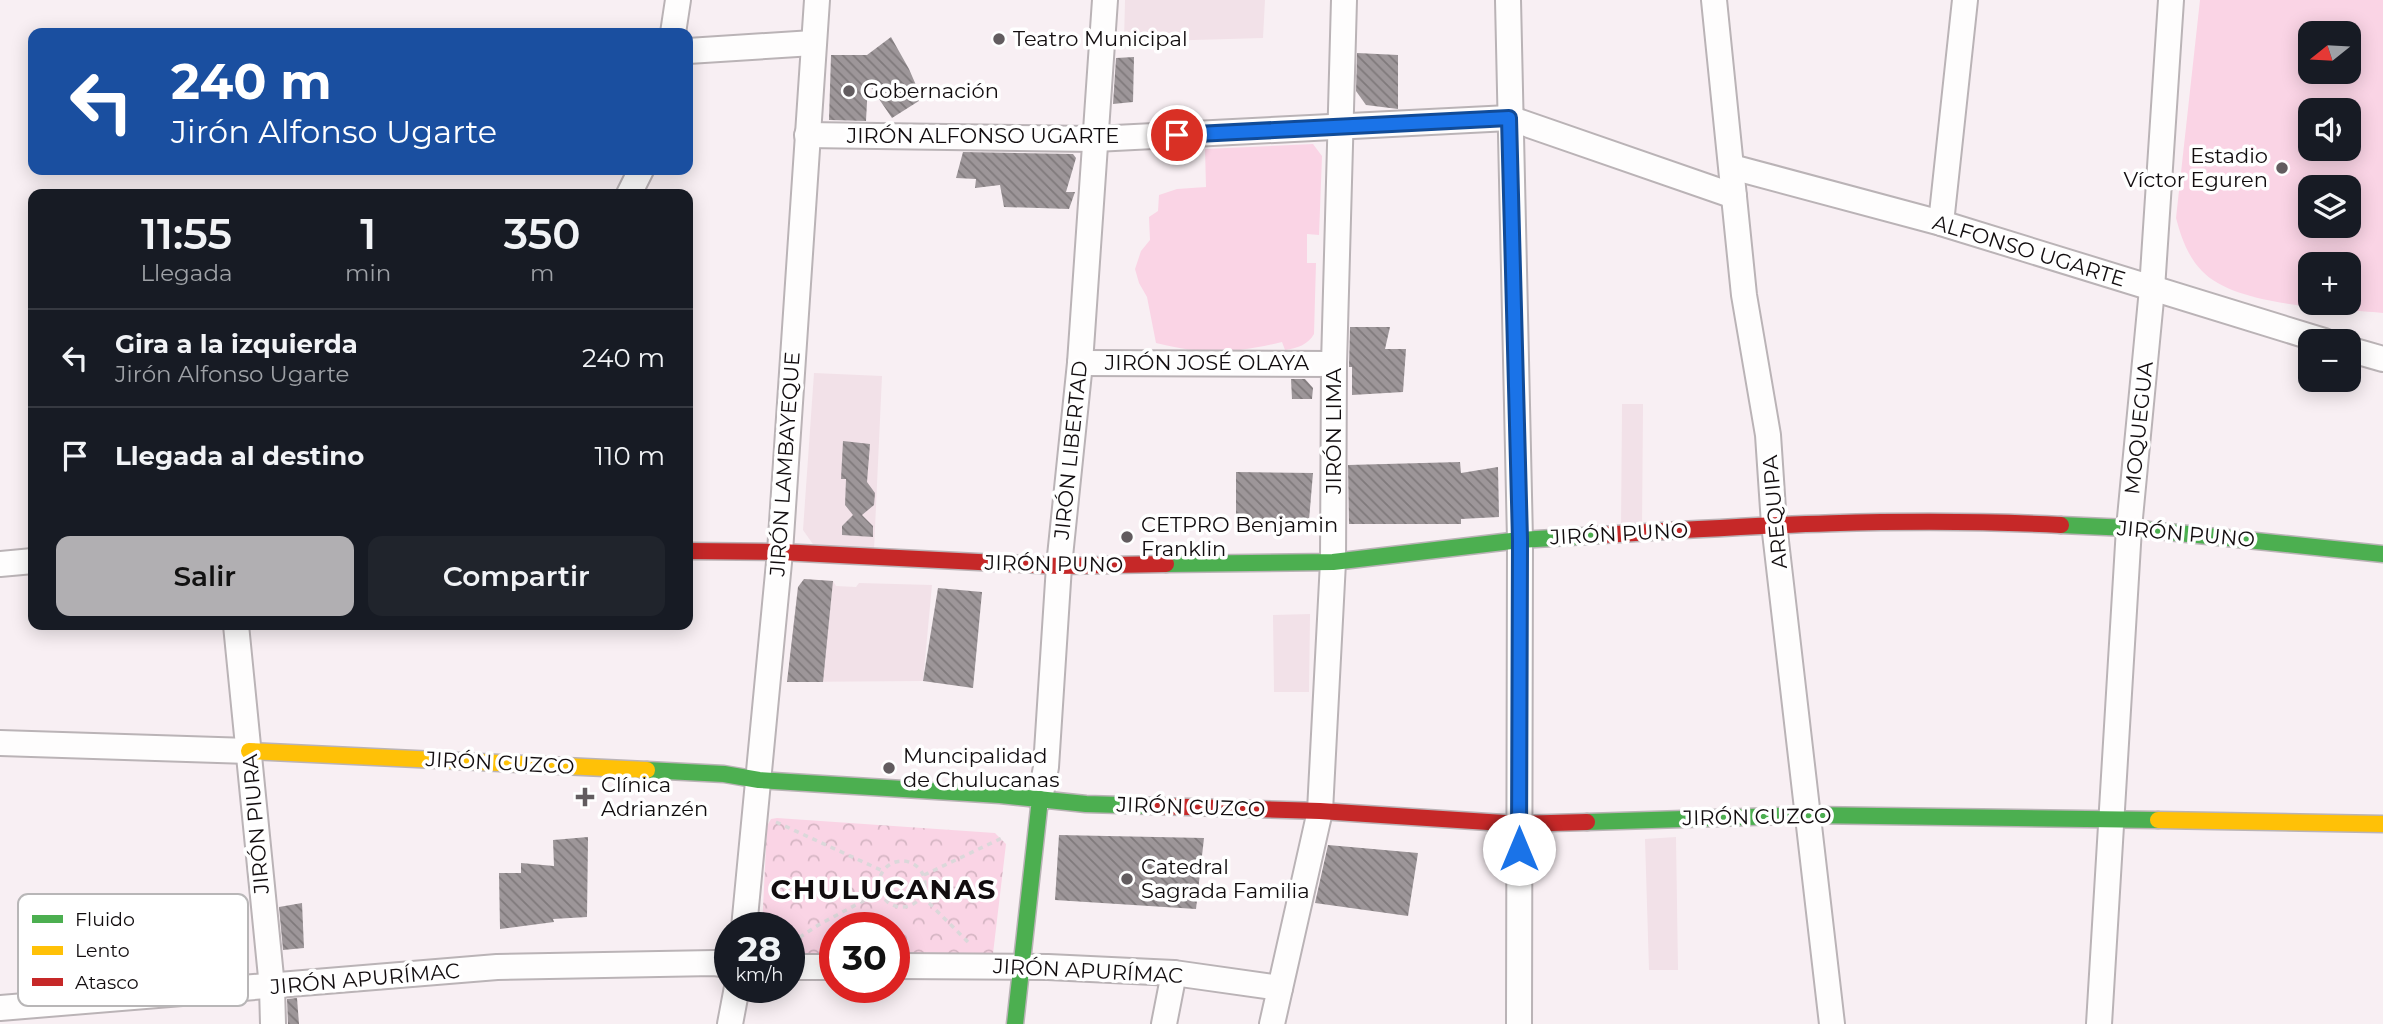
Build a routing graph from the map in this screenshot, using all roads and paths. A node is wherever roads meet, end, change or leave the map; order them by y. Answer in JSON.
{"nodes":[{"id":1,"x":678,"y":0,"type":"edge"},
{"id":2,"x":817,"y":0,"type":"edge"},
{"id":3,"x":1105,"y":0,"type":"edge"},
{"id":4,"x":1344,"y":0,"type":"edge"},
{"id":5,"x":1508,"y":0,"type":"edge"},
{"id":6,"x":1714,"y":0,"type":"edge"},
{"id":7,"x":1965,"y":0,"type":"edge"},
{"id":8,"x":2171,"y":0,"type":"edge"},
{"id":9,"x":674,"y":28,"type":"edge"},
{"id":10,"x":813,"y":43,"type":"junction"},
{"id":11,"x":693,"y":51,"type":"edge"},
{"id":12,"x":1509,"y":118,"type":"junction"},
{"id":13,"x":1342,"y":125,"type":"junction"},
{"id":14,"x":807,"y":135,"type":"junction"},
{"id":15,"x":1095,"y":139,"type":"junction"},
{"id":16,"x":1732,"y":167,"type":"junction"},
{"id":17,"x":1734,"y":195,"type":"junction"},
{"id":18,"x":1941,"y":223,"type":"junction"},
{"id":19,"x":2152,"y":289,"type":"junction"},
{"id":20,"x":2298,"y":333,"type":"edge"},
{"id":21,"x":2361,"y":353,"type":"edge"},
{"id":22,"x":2383,"y":359,"type":"edge"},
{"id":23,"x":1080,"y":363,"type":"junction"},
{"id":24,"x":1334,"y":364,"type":"junction"},
{"id":25,"x":1774,"y":524,"type":"junction"},
{"id":26,"x":2129,"y":528,"type":"junction"},
{"id":27,"x":1520,"y":540,"type":"junction"},
{"id":28,"x":693,"y":551,"type":"edge"},
{"id":29,"x":780,"y":552,"type":"junction"},
{"id":30,"x":2383,"y":554,"type":"edge"},
{"id":31,"x":28,"y":561,"type":"edge"},
{"id":32,"x":1333,"y":562,"type":"junction"},
{"id":33,"x":0,"y":564,"type":"edge"},
{"id":34,"x":1059,"y":566,"type":"junction"},
{"id":35,"x":237,"y":630,"type":"edge"},
{"id":36,"x":0,"y":743,"type":"edge"},
{"id":37,"x":249,"y":751,"type":"junction"},
{"id":38,"x":758,"y":780,"type":"junction"},
{"id":39,"x":1040,"y":799,"type":"junction"},
{"id":40,"x":1320,"y":811,"type":"junction"},
{"id":41,"x":1809,"y":815,"type":"junction"},
{"id":42,"x":2110,"y":819,"type":"junction"},
{"id":43,"x":771,"y":820,"type":"dead end"},
{"id":44,"x":1519,"y":824,"type":"junction"},
{"id":45,"x":2383,"y":824,"type":"edge"},
{"id":46,"x":1002,"y":838,"type":"dead end"},
{"id":47,"x":883,"y":871,"type":"junction"},
{"id":48,"x":924,"y":875,"type":"junction"},
{"id":49,"x":880,"y":891,"type":"junction"},
{"id":50,"x":922,"y":896,"type":"junction"},
{"id":51,"x":746,"y":912,"type":"edge"},
{"id":52,"x":805,"y":934,"type":"edge"},
{"id":53,"x":971,"y":945,"type":"dead end"},
{"id":54,"x":714,"y":963,"type":"edge"},
{"id":55,"x":910,"y":966,"type":"edge"},
{"id":56,"x":1024,"y":967,"type":"junction"},
{"id":57,"x":1174,"y":973,"type":"junction"},
{"id":58,"x":272,"y":987,"type":"junction"},
{"id":59,"x":1280,"y":988,"type":"junction"},
{"id":60,"x":248,"y":989,"type":"edge"},
{"id":61,"x":734,"y":1003,"type":"edge"},
{"id":62,"x":26,"y":1006,"type":"edge"},
{"id":63,"x":0,"y":1008,"type":"edge"},
{"id":64,"x":273,"y":1024,"type":"edge"},
{"id":65,"x":730,"y":1024,"type":"edge"},
{"id":66,"x":1015,"y":1024,"type":"edge"},
{"id":67,"x":1164,"y":1024,"type":"edge"},
{"id":68,"x":1272,"y":1024,"type":"edge"},
{"id":69,"x":1519,"y":1024,"type":"edge"},
{"id":70,"x":1832,"y":1024,"type":"edge"},
{"id":71,"x":2099,"y":1024,"type":"edge"}],
"edges":[{"from":1,"to":9,"type":"street"},
{"from":2,"to":10,"type":"street","name":"JIRÓN LAMBAYEQUE"},
{"from":3,"to":15,"type":"street","name":"JIRÓN LIBERTAD"},
{"from":4,"to":13,"type":"street","name":"JIRÓN LIMA"},
{"from":5,"to":12,"type":"street"},
{"from":6,"to":16,"type":"street","name":"AREQUIPA"},
{"from":7,"to":18,"type":"street"},
{"from":8,"to":19,"type":"street","name":"MOQUEGUA"},
{"from":10,"to":11,"type":"street"},
{"from":10,"to":14,"type":"street","name":"JIRÓN LAMBAYEQUE"},
{"from":12,"to":13,"type":"street","name":"JIRÓN ALFONSO UGARTE"},
{"from":12,"to":17,"type":"street","name":"JIRÓN ALFONSO UGARTE"},
{"from":12,"to":27,"type":"street"},
{"from":13,"to":15,"type":"street","name":"JIRÓN ALFONSO UGARTE"},
{"from":13,"to":24,"type":"street","name":"JIRÓN LIMA"},
{"from":14,"to":15,"type":"street","name":"JIRÓN ALFONSO UGARTE"},
{"from":14,"to":29,"type":"street","name":"JIRÓN LAMBAYEQUE"},
{"from":15,"to":23,"type":"street","name":"JIRÓN LIBERTAD"},
{"from":16,"to":17,"type":"street","name":"AREQUIPA"},
{"from":16,"to":18,"type":"street","name":"ALFONSO UGARTE"},
{"from":17,"to":25,"type":"street","name":"AREQUIPA"},
{"from":18,"to":19,"type":"street","name":"ALFONSO UGARTE"},
{"from":19,"to":20,"type":"street","name":"ALFONSO UGARTE"},
{"from":19,"to":26,"type":"street","name":"MOQUEGUA"},
{"from":21,"to":22,"type":"street"},
{"from":23,"to":24,"type":"street","name":"JIRÓN JOSÉ OLAYA"},
{"from":23,"to":34,"type":"street","name":"JIRÓN LIBERTAD"},
{"from":24,"to":32,"type":"street","name":"JIRÓN LIMA"},
{"from":25,"to":26,"type":"street","name":"JIRÓN PUNO"},
{"from":25,"to":27,"type":"street","name":"JIRÓN PUNO"},
{"from":25,"to":41,"type":"street","name":"AREQUIPA"},
{"from":26,"to":30,"type":"street","name":"JIRÓN PUNO"},
{"from":26,"to":42,"type":"street","name":"MOQUEGUA"},
{"from":27,"to":32,"type":"street","name":"JIRÓN PUNO"},
{"from":27,"to":44,"type":"street"},
{"from":28,"to":29,"type":"street","name":"JIRÓN PUNO"},
{"from":29,"to":34,"type":"street","name":"JIRÓN PUNO"},
{"from":29,"to":38,"type":"street","name":"JIRÓN LAMBAYEQUE"},
{"from":31,"to":33,"type":"street"},
{"from":32,"to":34,"type":"street","name":"JIRÓN PUNO"},
{"from":32,"to":40,"type":"street","name":"JIRÓN LIMA"},
{"from":34,"to":39,"type":"street","name":"JIRÓN LIBERTAD"},
{"from":35,"to":37,"type":"street","name":"JIRÓN PIURA"},
{"from":36,"to":37,"type":"street","name":"JIRÓN CUZCO"},
{"from":37,"to":38,"type":"street","name":"JIRÓN CUZCO"},
{"from":37,"to":58,"type":"street","name":"JIRÓN PIURA"},
{"from":38,"to":39,"type":"street","name":"JIRÓN CUZCO"},
{"from":38,"to":51,"type":"street","name":"JIRÓN LAMBAYEQUE"},
{"from":39,"to":40,"type":"street","name":"JIRÓN CUZCO"},
{"from":39,"to":56,"type":"street","name":"JIRÓN LIBERTAD"},
{"from":40,"to":44,"type":"street","name":"JIRÓN CUZCO"},
{"from":40,"to":59,"type":"street","name":"JIRÓN LIMA"},
{"from":41,"to":42,"type":"street","name":"JIRÓN CUZCO"},
{"from":41,"to":44,"type":"street","name":"JIRÓN CUZCO"},
{"from":41,"to":70,"type":"street","name":"AREQUIPA"},
{"from":42,"to":45,"type":"street","name":"JIRÓN CUZCO"},
{"from":42,"to":71,"type":"street","name":"MOQUEGUA"},
{"from":43,"to":47,"type":"path"},
{"from":44,"to":69,"type":"street"},
{"from":46,"to":48,"type":"path"},
{"from":47,"to":48,"type":"path"},
{"from":47,"to":49,"type":"path"},
{"from":48,"to":50,"type":"path"},
{"from":49,"to":50,"type":"path"},
{"from":49,"to":52,"type":"path"},
{"from":50,"to":53,"type":"path"},
{"from":54,"to":58,"type":"street","name":"JIRÓN APURÍMAC"},
{"from":55,"to":56,"type":"street","name":"JIRÓN APURÍMAC"},
{"from":56,"to":57,"type":"street","name":"JIRÓN APURÍMAC"},
{"from":56,"to":66,"type":"street","name":"JIRÓN LIBERTAD"},
{"from":57,"to":59,"type":"street","name":"JIRÓN APURÍMAC"},
{"from":57,"to":67,"type":"street"},
{"from":58,"to":60,"type":"street","name":"JIRÓN APURÍMAC"},
{"from":58,"to":64,"type":"street","name":"JIRÓN PIURA"},
{"from":59,"to":68,"type":"street","name":"JIRÓN LIMA"},
{"from":61,"to":65,"type":"street"},
{"from":62,"to":63,"type":"street","name":"JIRÓN APURÍMAC"}]}
